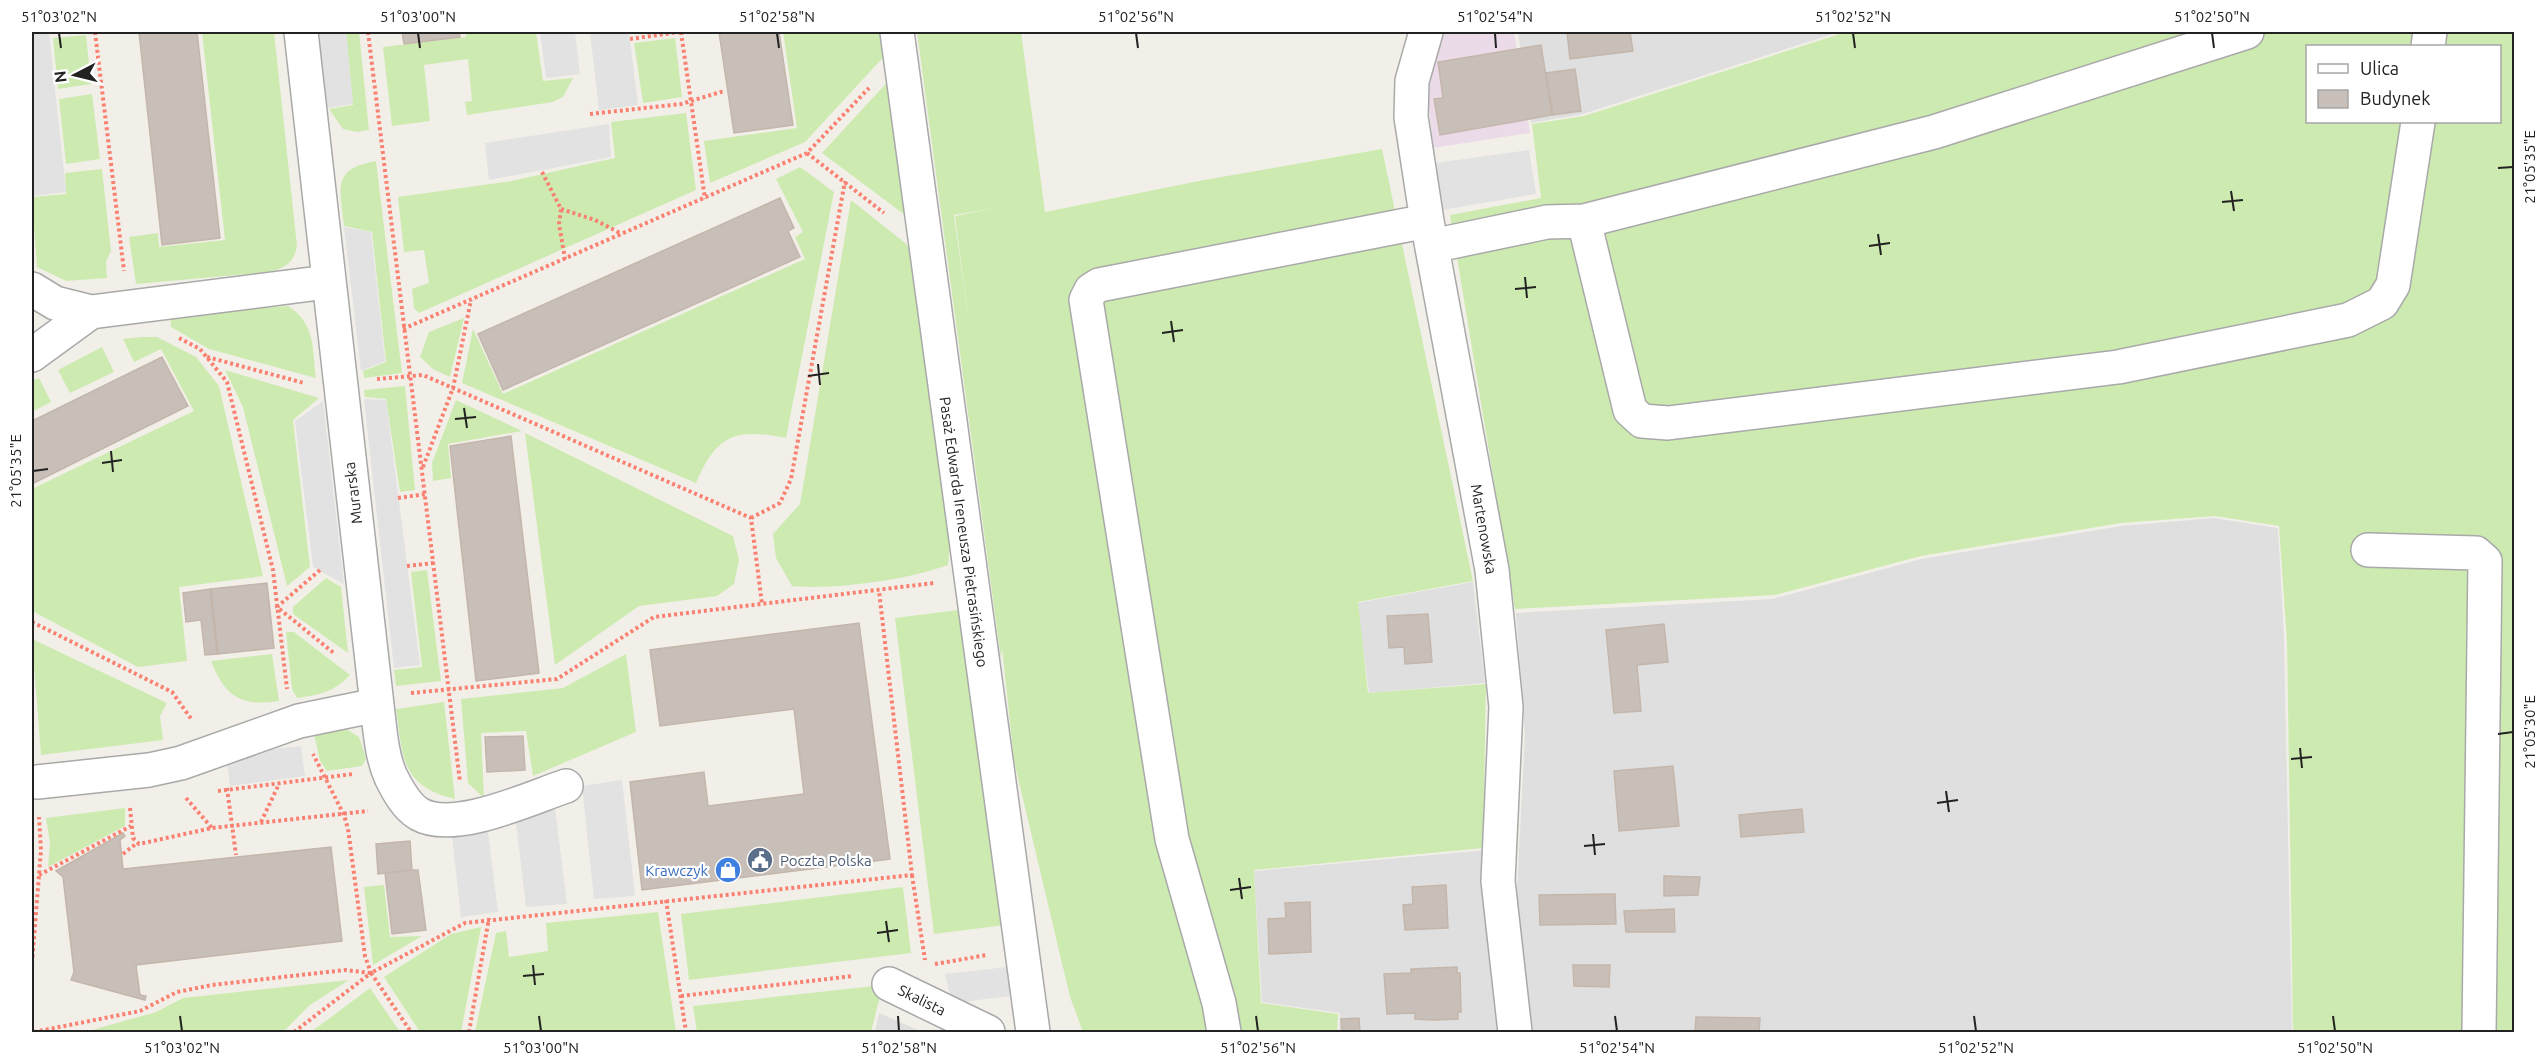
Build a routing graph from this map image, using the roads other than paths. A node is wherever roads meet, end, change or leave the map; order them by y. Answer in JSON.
{"nodes":[{"id":1,"x":301,"y":32,"type":"edge"},
{"id":2,"x":1426,"y":32,"type":"edge"},
{"id":3,"x":2247,"y":32,"type":"edge"},
{"id":4,"x":898,"y":43,"type":"edge"},
{"id":5,"x":2418,"y":123,"type":"edge"},
{"id":6,"x":1584,"y":221,"type":"junction"},
{"id":7,"x":1430,"y":234,"type":"junction"},
{"id":8,"x":327,"y":282,"type":"junction"},
{"id":9,"x":32,"y":289,"type":"edge"},
{"id":10,"x":92,"y":312,"type":"junction"},
{"id":11,"x":32,"y":355,"type":"edge"},
{"id":12,"x":2368,"y":550,"type":"dead end"},
{"id":13,"x":377,"y":701,"type":"junction"},
{"id":14,"x":37,"y":782,"type":"dead end"},
{"id":15,"x":566,"y":786,"type":"dead end"},
{"id":16,"x":889,"y":984,"type":"dead end"},
{"id":17,"x":988,"y":1032,"type":"edge"},
{"id":18,"x":1033,"y":1032,"type":"edge"},
{"id":19,"x":1224,"y":1032,"type":"edge"},
{"id":20,"x":1515,"y":1032,"type":"edge"},
{"id":21,"x":2479,"y":1032,"type":"edge"}],
"edges":[{"from":1,"to":8,"type":"street","name":"Murarska"},
{"from":2,"to":7,"type":"street","name":"Martenowska"},
{"from":3,"to":6,"type":"street"},
{"from":4,"to":18,"type":"street","name":"Pasaż Edwarda Ireneusza Pietrasińskiego"},
{"from":5,"to":6,"type":"street"},
{"from":6,"to":7,"type":"street"},
{"from":7,"to":19,"type":"street"},
{"from":7,"to":20,"type":"street","name":"Martenowska"},
{"from":8,"to":10,"type":"street"},
{"from":8,"to":13,"type":"street","name":"Murarska"},
{"from":9,"to":10,"type":"street"},
{"from":10,"to":11,"type":"street"},
{"from":12,"to":21,"type":"street"},
{"from":13,"to":14,"type":"street"},
{"from":13,"to":15,"type":"street","name":"Murarska"},
{"from":16,"to":17,"type":"street","name":"Skalista"}]}
